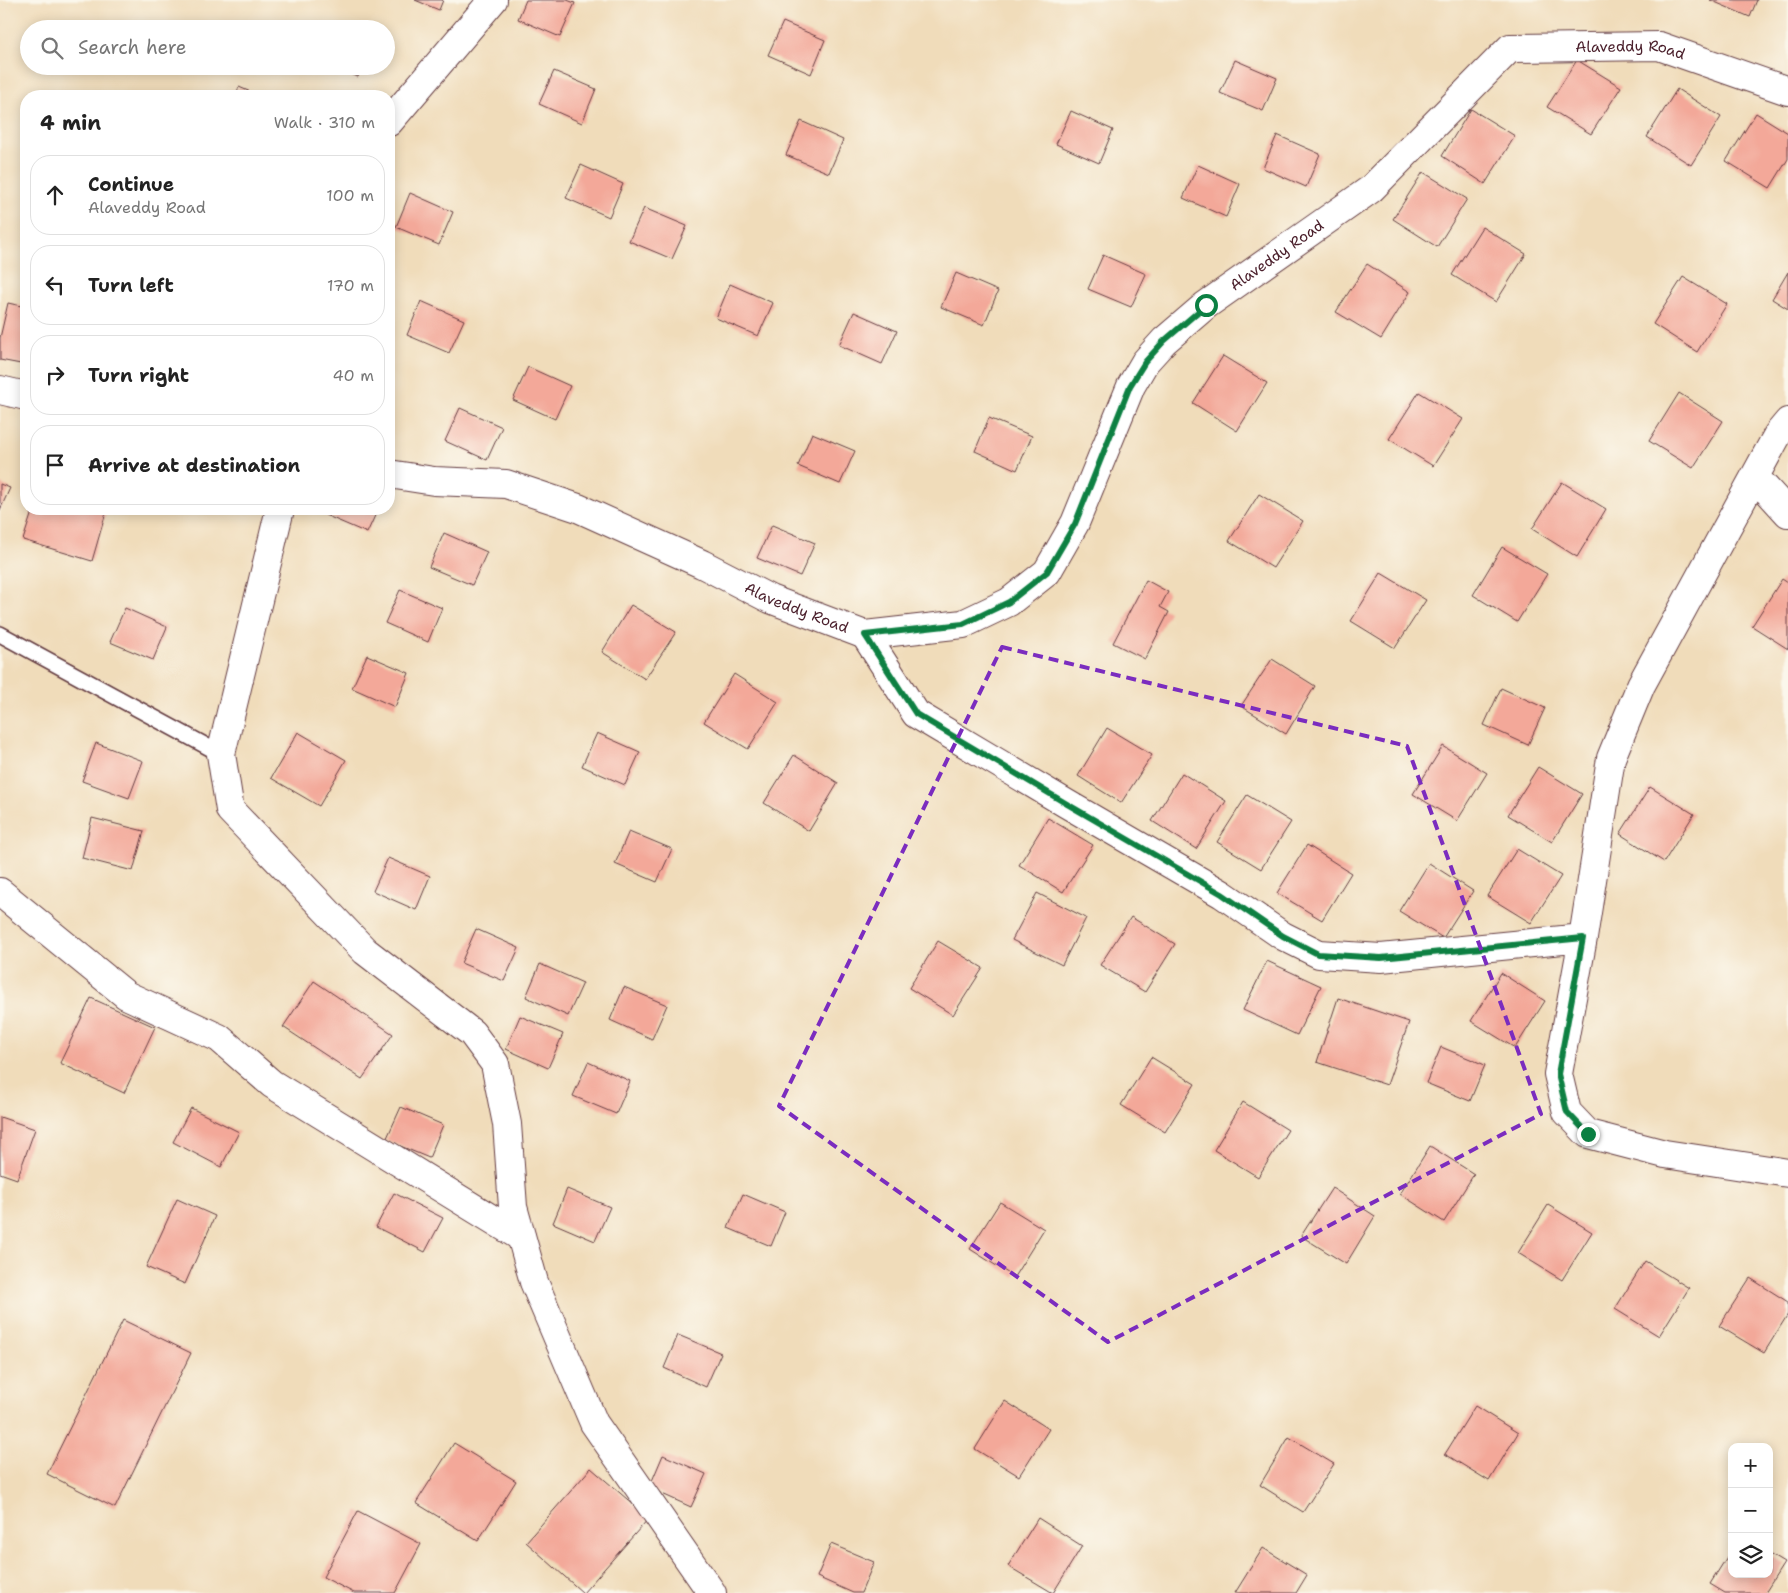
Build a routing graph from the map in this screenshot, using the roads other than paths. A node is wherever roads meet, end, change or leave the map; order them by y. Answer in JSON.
{"nodes":[{"id":1,"x":493,"y":0,"type":"edge"},
{"id":2,"x":1788,"y":91,"type":"edge"},
{"id":3,"x":395,"y":115,"type":"edge"},
{"id":4,"x":0,"y":390,"type":"edge"},
{"id":5,"x":20,"y":395,"type":"edge"},
{"id":6,"x":1788,"y":422,"type":"edge"},
{"id":7,"x":395,"y":475,"type":"edge"},
{"id":8,"x":1755,"y":477,"type":"junction"},
{"id":9,"x":1788,"y":513,"type":"edge"},
{"id":10,"x":279,"y":515,"type":"edge"},
{"id":11,"x":0,"y":634,"type":"edge"},
{"id":12,"x":865,"y":635,"type":"junction"},
{"id":13,"x":221,"y":754,"type":"junction"},
{"id":14,"x":0,"y":892,"type":"edge"},
{"id":15,"x":1583,"y":938,"type":"junction"},
{"id":16,"x":1788,"y":1173,"type":"edge"},
{"id":17,"x":521,"y":1237,"type":"junction"},
{"id":18,"x":712,"y":1593,"type":"edge"}],
"edges":[{"from":1,"to":3,"type":"street"},
{"from":2,"to":12,"type":"street","name":"Alaveddy Road"},
{"from":4,"to":5,"type":"street"},
{"from":6,"to":8,"type":"street"},
{"from":7,"to":12,"type":"street","name":"Alaveddy Road"},
{"from":8,"to":9,"type":"street"},
{"from":8,"to":15,"type":"street"},
{"from":10,"to":13,"type":"street"},
{"from":11,"to":13,"type":"lane"},
{"from":12,"to":15,"type":"street"},
{"from":13,"to":17,"type":"street"},
{"from":14,"to":17,"type":"street"},
{"from":15,"to":16,"type":"street"},
{"from":17,"to":18,"type":"street"}]}
